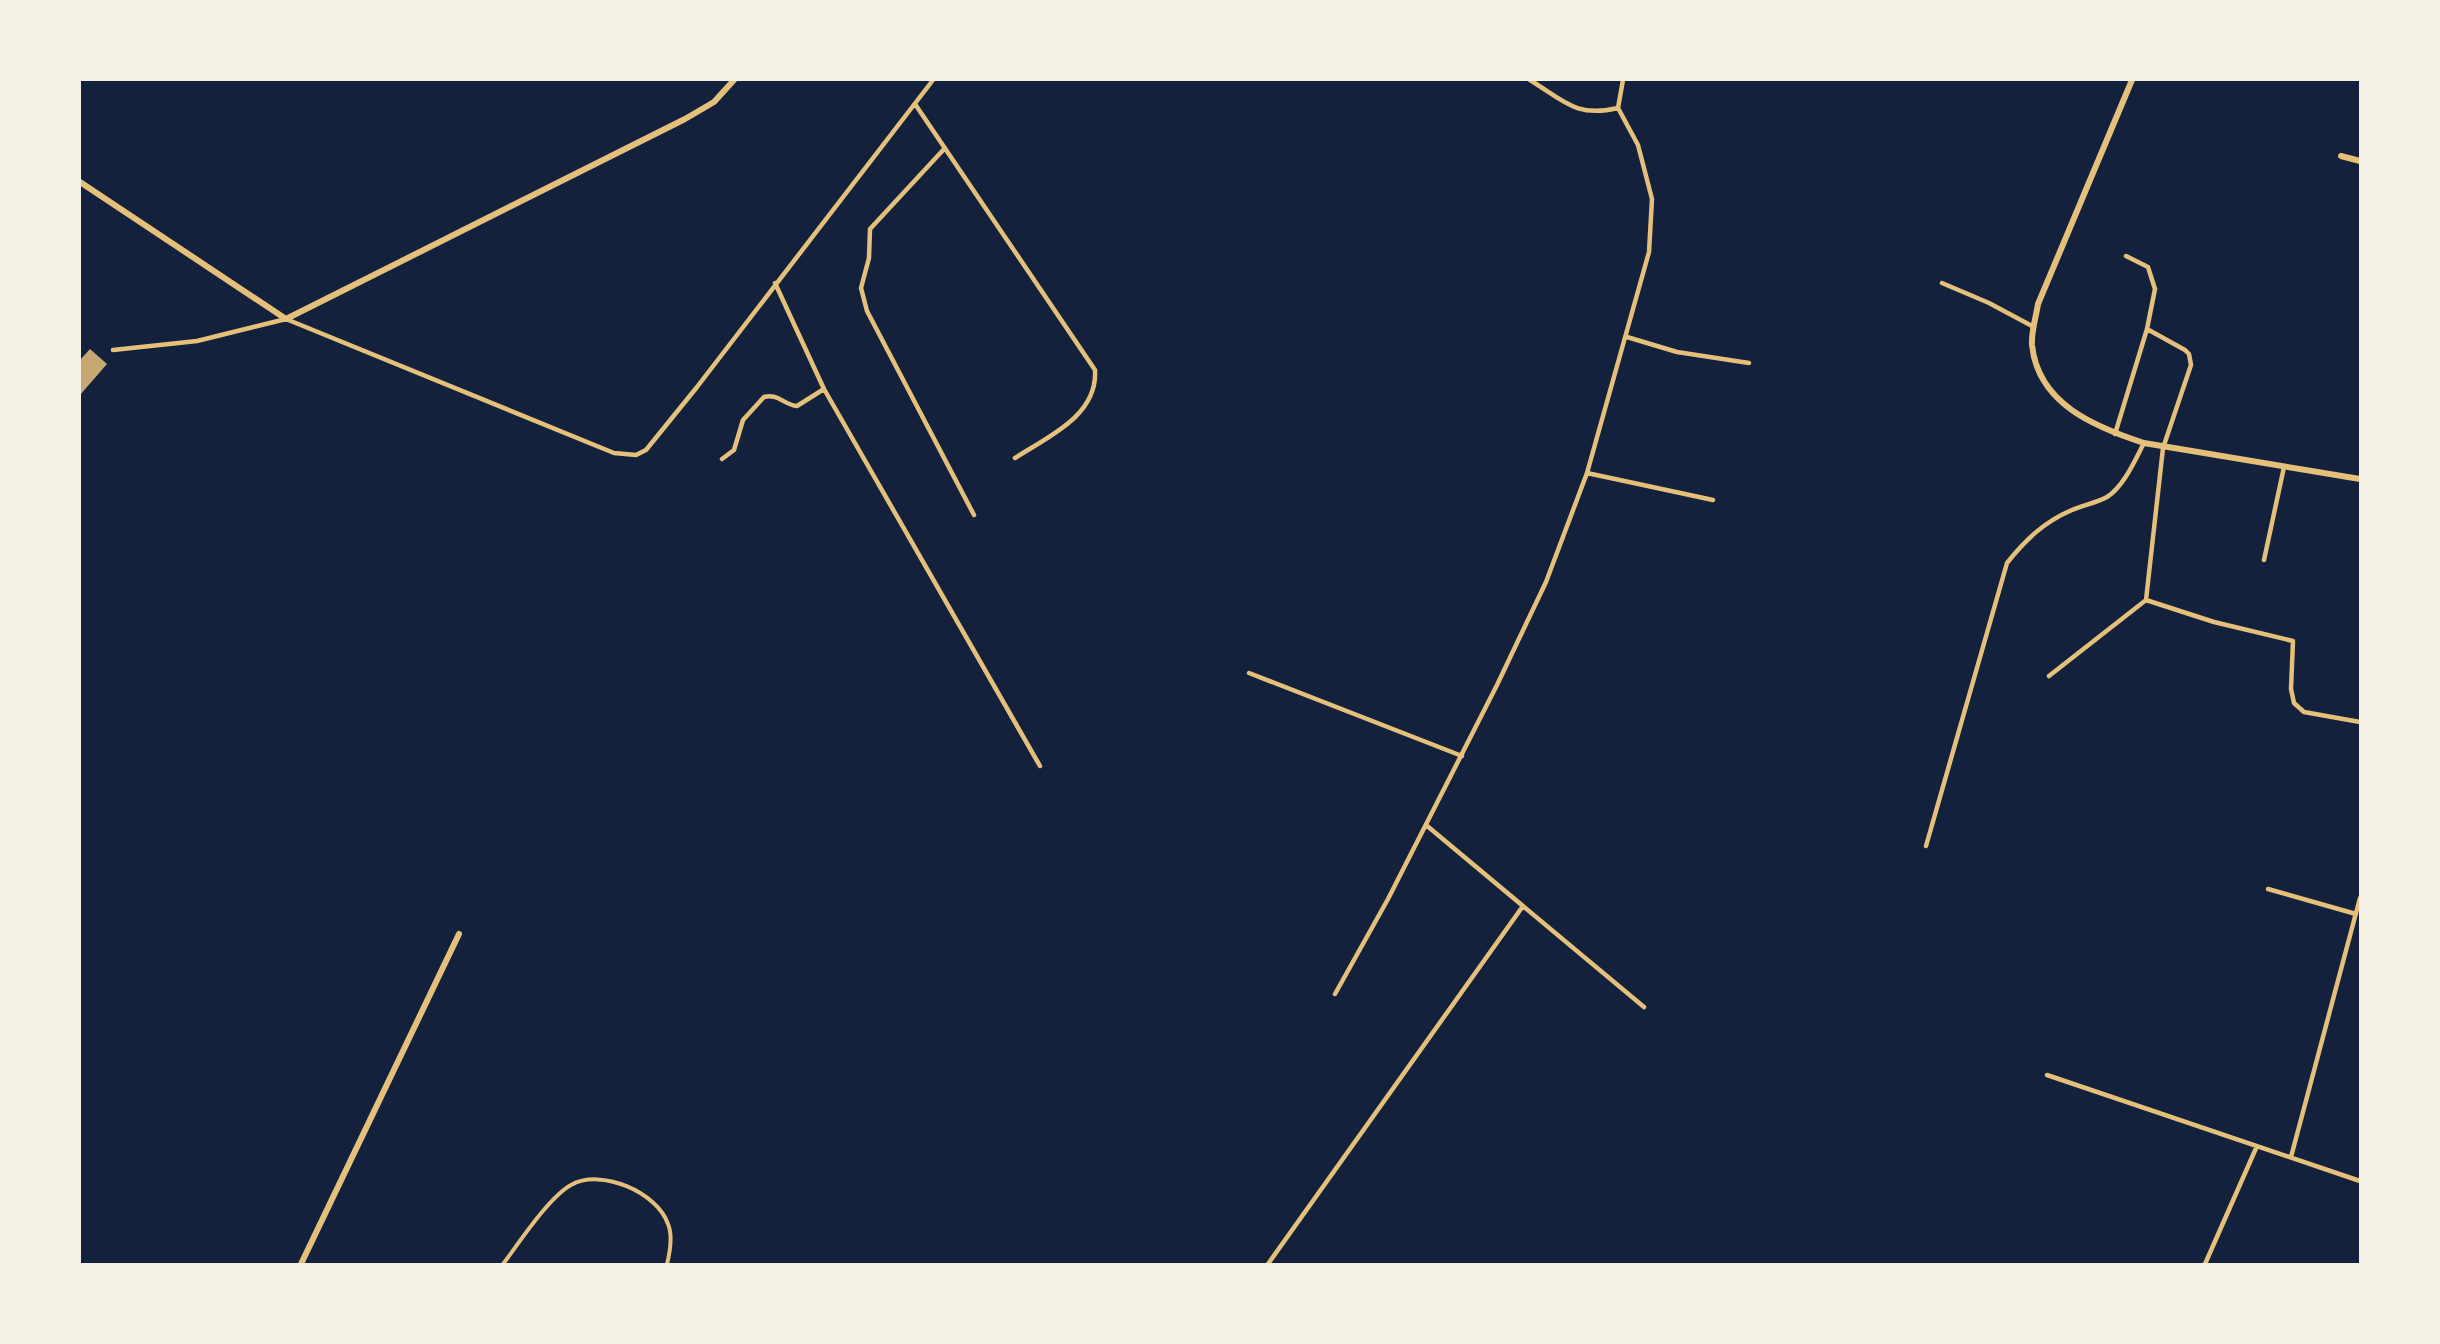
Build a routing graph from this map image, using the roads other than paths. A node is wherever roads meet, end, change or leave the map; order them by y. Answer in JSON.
{"nodes":[{"id":1,"x":734,"y":80,"type":"edge"},
{"id":2,"x":933,"y":80,"type":"edge"},
{"id":3,"x":1530,"y":80,"type":"edge"},
{"id":4,"x":1623,"y":80,"type":"edge"},
{"id":5,"x":2132,"y":80,"type":"edge"},
{"id":6,"x":915,"y":104,"type":"junction"},
{"id":7,"x":1618,"y":108,"type":"junction"},
{"id":8,"x":945,"y":148,"type":"junction"},
{"id":9,"x":2340,"y":156,"type":"dead end"},
{"id":10,"x":2361,"y":161,"type":"edge"},
{"id":11,"x":80,"y":182,"type":"edge"},
{"id":12,"x":2126,"y":256,"type":"dead end"},
{"id":13,"x":775,"y":283,"type":"junction"},
{"id":14,"x":1942,"y":283,"type":"dead end"},
{"id":15,"x":286,"y":319,"type":"junction"},
{"id":16,"x":2034,"y":327,"type":"junction"},
{"id":17,"x":2147,"y":329,"type":"junction"},
{"id":18,"x":1627,"y":337,"type":"junction"},
{"id":19,"x":113,"y":350,"type":"dead end"},
{"id":20,"x":1749,"y":363,"type":"dead end"},
{"id":21,"x":824,"y":389,"type":"junction"},
{"id":22,"x":2115,"y":434,"type":"junction"},
{"id":23,"x":2144,"y":443,"type":"junction"},
{"id":24,"x":2163,"y":448,"type":"junction"},
{"id":25,"x":1015,"y":458,"type":"dead end"},
{"id":26,"x":722,"y":459,"type":"dead end"},
{"id":27,"x":2284,"y":467,"type":"junction"},
{"id":28,"x":1587,"y":473,"type":"junction"},
{"id":29,"x":2361,"y":479,"type":"edge"},
{"id":30,"x":1713,"y":500,"type":"dead end"},
{"id":31,"x":974,"y":515,"type":"dead end"},
{"id":32,"x":2264,"y":560,"type":"dead end"},
{"id":33,"x":2146,"y":600,"type":"junction"},
{"id":34,"x":1249,"y":673,"type":"dead end"},
{"id":35,"x":2049,"y":676,"type":"dead end"},
{"id":36,"x":2361,"y":722,"type":"edge"},
{"id":37,"x":1462,"y":756,"type":"junction"},
{"id":38,"x":1040,"y":766,"type":"dead end"},
{"id":39,"x":1426,"y":825,"type":"junction"},
{"id":40,"x":1926,"y":846,"type":"dead end"},
{"id":41,"x":2268,"y":888,"type":"dead end"},
{"id":42,"x":2361,"y":898,"type":"edge"},
{"id":43,"x":1523,"y":906,"type":"junction"},
{"id":44,"x":2356,"y":914,"type":"junction"},
{"id":45,"x":459,"y":934,"type":"dead end"},
{"id":46,"x":1335,"y":994,"type":"dead end"},
{"id":47,"x":1644,"y":1007,"type":"dead end"},
{"id":48,"x":2047,"y":1076,"type":"dead end"},
{"id":49,"x":2257,"y":1146,"type":"junction"},
{"id":50,"x":2290,"y":1157,"type":"junction"},
{"id":51,"x":2361,"y":1181,"type":"edge"},
{"id":52,"x":302,"y":1264,"type":"edge"},
{"id":53,"x":1268,"y":1264,"type":"edge"},
{"id":54,"x":2205,"y":1264,"type":"edge"}],
"edges":[{"from":1,"to":15,"type":"street"},
{"from":2,"to":6,"type":"lane"},
{"from":3,"to":7,"type":"lane"},
{"from":4,"to":7,"type":"lane"},
{"from":5,"to":16,"type":"street"},
{"from":6,"to":8,"type":"lane"},
{"from":6,"to":13,"type":"lane"},
{"from":7,"to":18,"type":"lane"},
{"from":8,"to":25,"type":"lane"},
{"from":8,"to":31,"type":"lane"},
{"from":9,"to":10,"type":"street"},
{"from":11,"to":15,"type":"street"},
{"from":12,"to":17,"type":"lane"},
{"from":13,"to":15,"type":"lane"},
{"from":13,"to":21,"type":"lane"},
{"from":14,"to":16,"type":"lane"},
{"from":15,"to":19,"type":"lane"},
{"from":16,"to":22,"type":"street"},
{"from":17,"to":22,"type":"lane"},
{"from":17,"to":24,"type":"lane"},
{"from":18,"to":20,"type":"lane"},
{"from":18,"to":28,"type":"lane"},
{"from":21,"to":26,"type":"lane"},
{"from":21,"to":38,"type":"lane"},
{"from":22,"to":23,"type":"street"},
{"from":23,"to":24,"type":"street"},
{"from":23,"to":40,"type":"lane"},
{"from":24,"to":27,"type":"street"},
{"from":24,"to":33,"type":"lane"},
{"from":27,"to":29,"type":"street"},
{"from":27,"to":32,"type":"lane"},
{"from":28,"to":30,"type":"lane"},
{"from":28,"to":37,"type":"lane"},
{"from":33,"to":35,"type":"lane"},
{"from":33,"to":36,"type":"lane"},
{"from":34,"to":37,"type":"lane"},
{"from":37,"to":39,"type":"lane"},
{"from":39,"to":43,"type":"lane"},
{"from":39,"to":46,"type":"lane"},
{"from":41,"to":44,"type":"lane"},
{"from":42,"to":44,"type":"lane"},
{"from":43,"to":47,"type":"lane"},
{"from":43,"to":53,"type":"lane"},
{"from":44,"to":50,"type":"lane"},
{"from":45,"to":52,"type":"street"},
{"from":48,"to":49,"type":"lane"},
{"from":49,"to":50,"type":"lane"},
{"from":49,"to":54,"type":"lane"},
{"from":50,"to":51,"type":"lane"}]}
